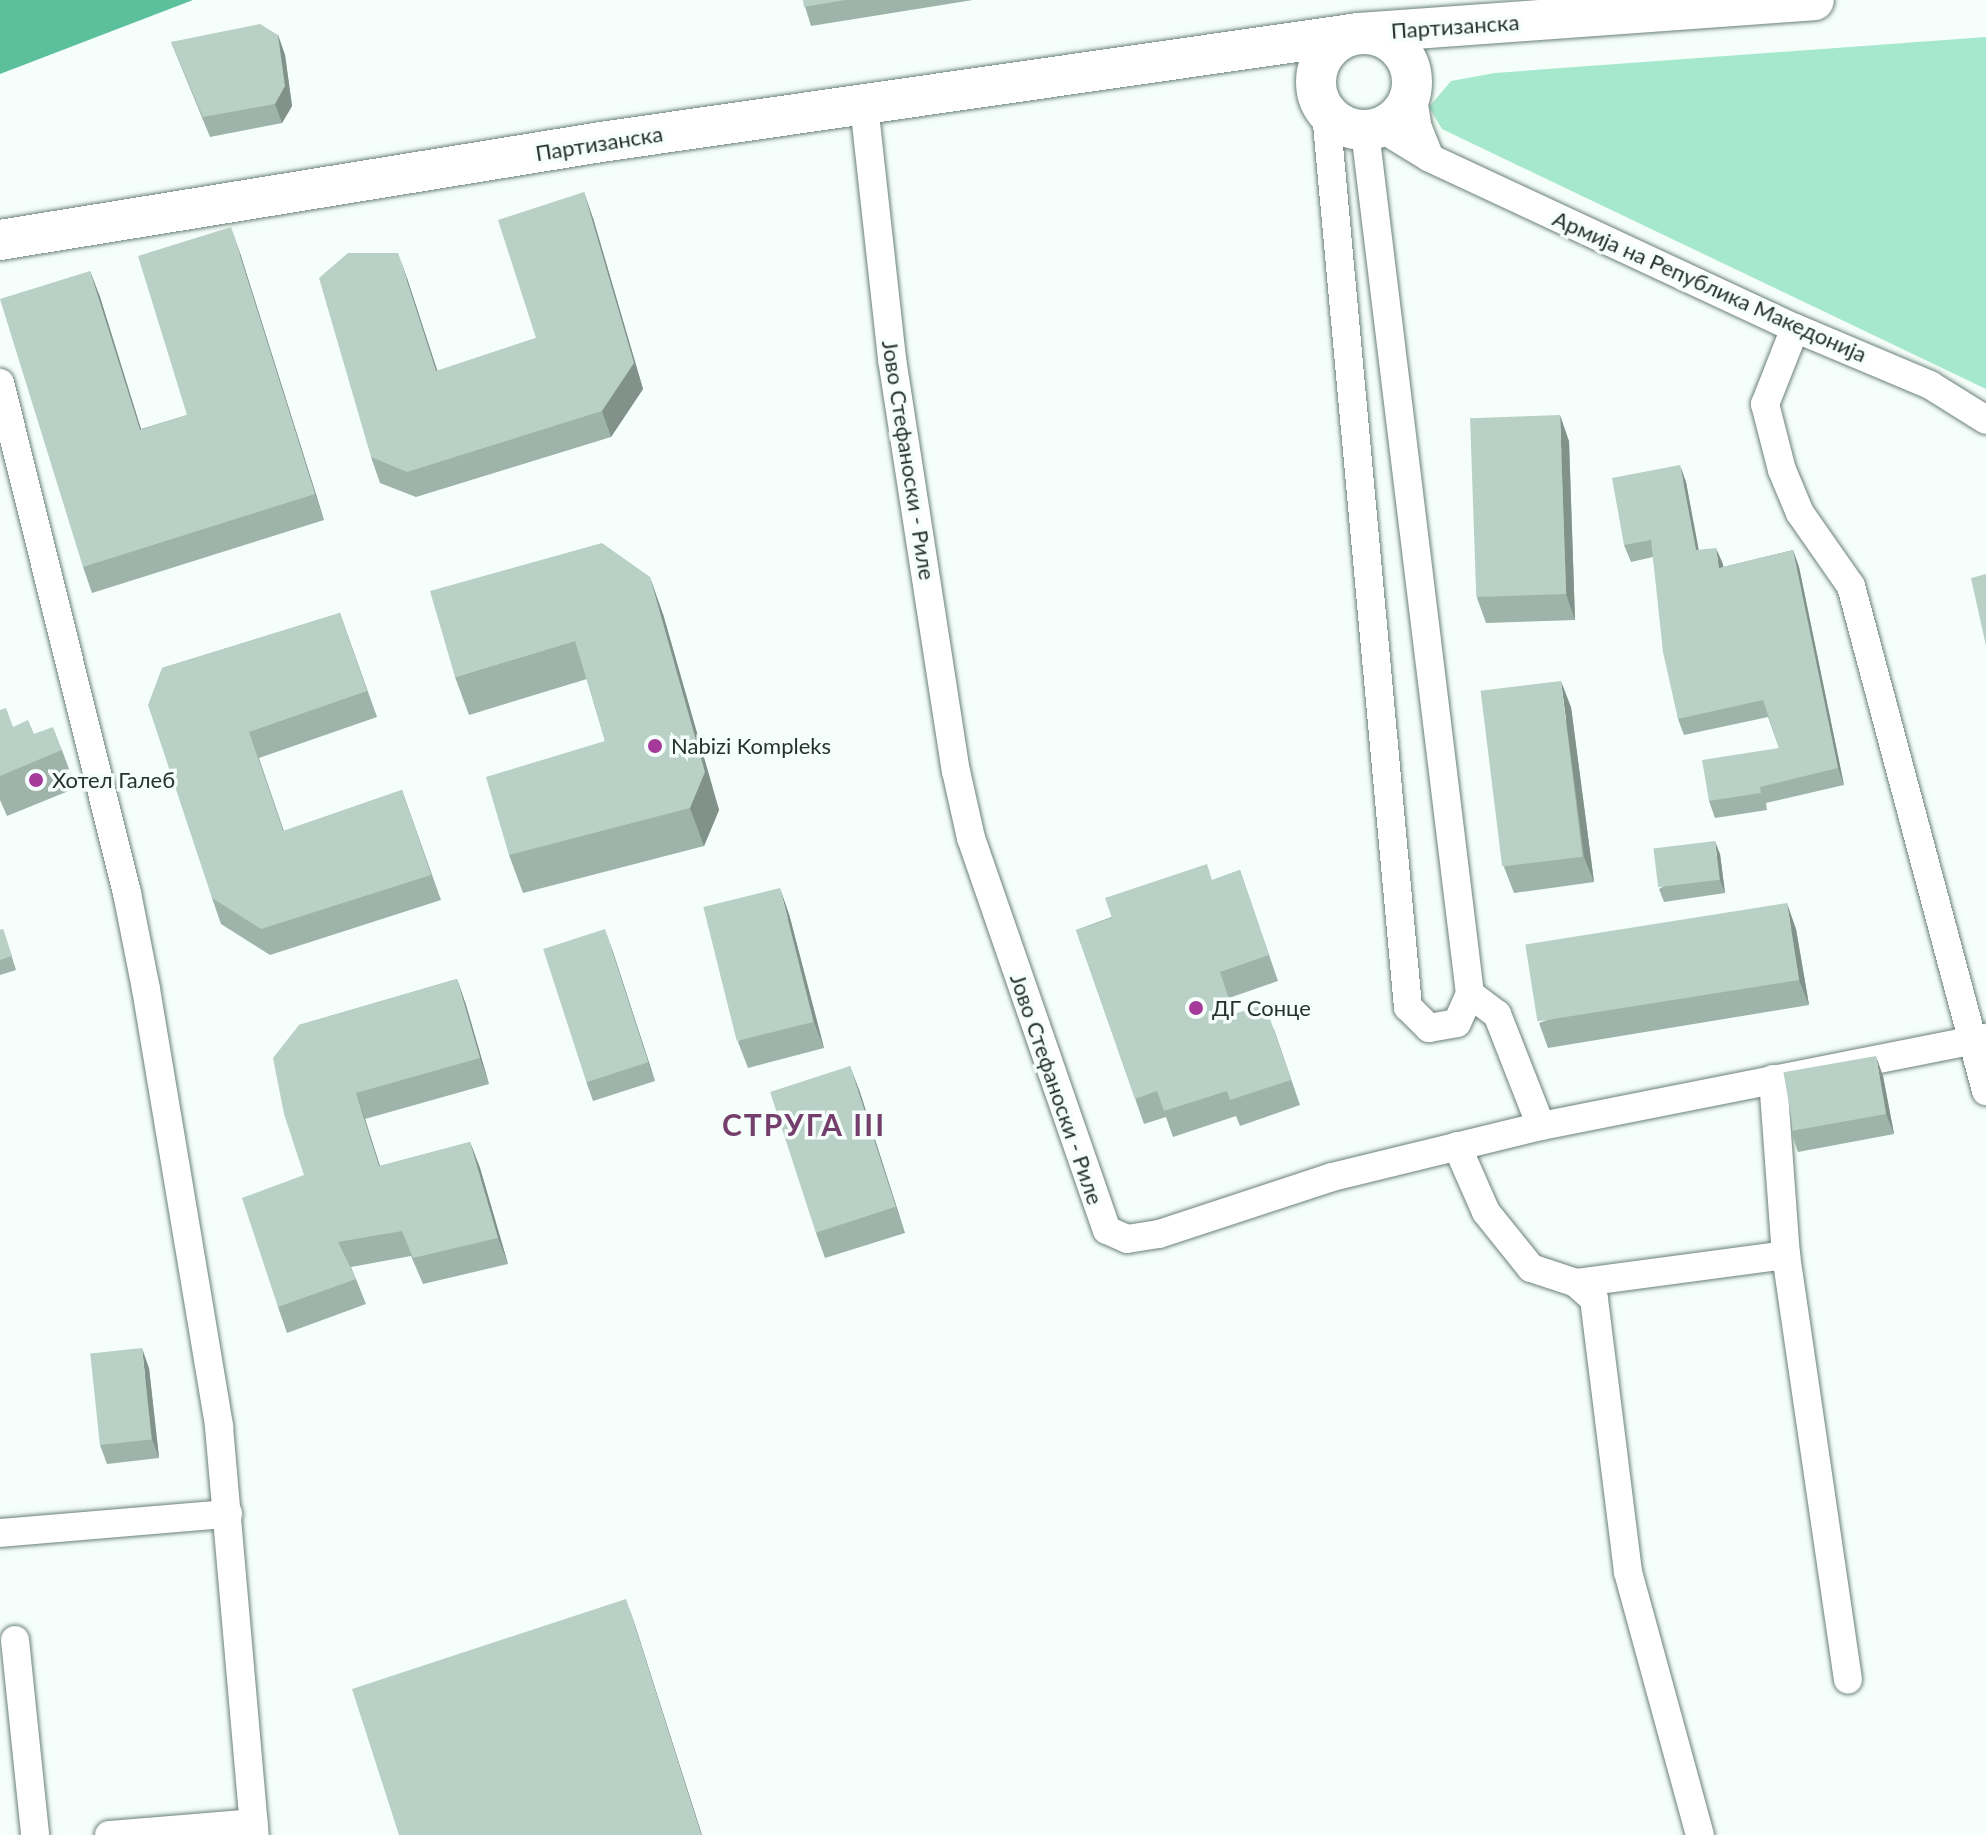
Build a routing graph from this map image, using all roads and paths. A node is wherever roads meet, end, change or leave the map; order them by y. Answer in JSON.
{"nodes":[{"id":1,"x":1814,"y":0,"type":"edge"},
{"id":2,"x":1552,"y":18,"type":"junction"},
{"id":3,"x":1358,"y":33,"type":"junction"},
{"id":4,"x":1199,"y":56,"type":"junction"},
{"id":5,"x":1412,"y":92,"type":"junction"},
{"id":6,"x":1321,"y":103,"type":"junction"},
{"id":7,"x":864,"y":105,"type":"junction"},
{"id":8,"x":1373,"y":129,"type":"junction"},
{"id":9,"x":1430,"y":158,"type":"junction"},
{"id":10,"x":0,"y":240,"type":"edge"},
{"id":11,"x":1795,"y":328,"type":"junction"},
{"id":12,"x":0,"y":383,"type":"edge"},
{"id":13,"x":1986,"y":420,"type":"edge"},
{"id":14,"x":1470,"y":994,"type":"junction"},
{"id":15,"x":1980,"y":1040,"type":"edge"},
{"id":16,"x":1773,"y":1079,"type":"junction"},
{"id":17,"x":1986,"y":1091,"type":"edge"},
{"id":18,"x":1541,"y":1126,"type":"junction"},
{"id":19,"x":1457,"y":1146,"type":"junction"},
{"id":20,"x":1786,"y":1255,"type":"junction"},
{"id":21,"x":1576,"y":1283,"type":"junction"},
{"id":22,"x":228,"y":1514,"type":"junction"},
{"id":23,"x":0,"y":1533,"type":"edge"},
{"id":24,"x":15,"y":1640,"type":"dead end"},
{"id":25,"x":1848,"y":1679,"type":"dead end"},
{"id":26,"x":255,"y":1829,"type":"edge"},
{"id":27,"x":35,"y":1835,"type":"edge"},
{"id":28,"x":109,"y":1835,"type":"edge"},
{"id":29,"x":1700,"y":1835,"type":"edge"}],
"edges":[{"from":1,"to":2,"type":"main road","name":"Партизанска"},
{"from":2,"to":3,"type":"main road","name":"Партизанска"},
{"from":2,"to":5,"type":"main road","name":"Партизанска"},
{"from":3,"to":4,"type":"main road","name":"Партизанска"},
{"from":3,"to":5,"type":"main road","name":"Партизанска"},
{"from":3,"to":6,"type":"main road","name":"Партизанска"},
{"from":4,"to":6,"type":"main road","name":"Партизанска"},
{"from":4,"to":7,"type":"main road","name":"Партизанска"},
{"from":5,"to":8,"type":"main road","name":"Партизанска"},
{"from":5,"to":9,"type":"street"},
{"from":6,"to":8,"type":"main road","name":"Партизанска"},
{"from":6,"to":14,"type":"street"},
{"from":7,"to":10,"type":"main road","name":"Партизанска"},
{"from":7,"to":19,"type":"street","name":"Јово Стефаноски - Риле"},
{"from":8,"to":9,"type":"street","name":"Армија на Република Македонија"},
{"from":8,"to":14,"type":"street"},
{"from":9,"to":11,"type":"street","name":"Армија на Република Македонија"},
{"from":11,"to":13,"type":"street","name":"Армија на Република Македонија"},
{"from":11,"to":15,"type":"street"},
{"from":12,"to":22,"type":"street"},
{"from":14,"to":18,"type":"street"},
{"from":15,"to":16,"type":"street","name":"Јово Стефаноски - Риле"},
{"from":15,"to":17,"type":"street"},
{"from":16,"to":18,"type":"street","name":"Јово Стефаноски - Риле"},
{"from":16,"to":20,"type":"street"},
{"from":18,"to":19,"type":"street","name":"Јово Стефаноски - Риле"},
{"from":19,"to":21,"type":"street"},
{"from":20,"to":21,"type":"street"},
{"from":20,"to":25,"type":"street"},
{"from":21,"to":29,"type":"street"},
{"from":22,"to":23,"type":"street"},
{"from":22,"to":26,"type":"street"},
{"from":24,"to":27,"type":"street"},
{"from":26,"to":28,"type":"street"}]}
